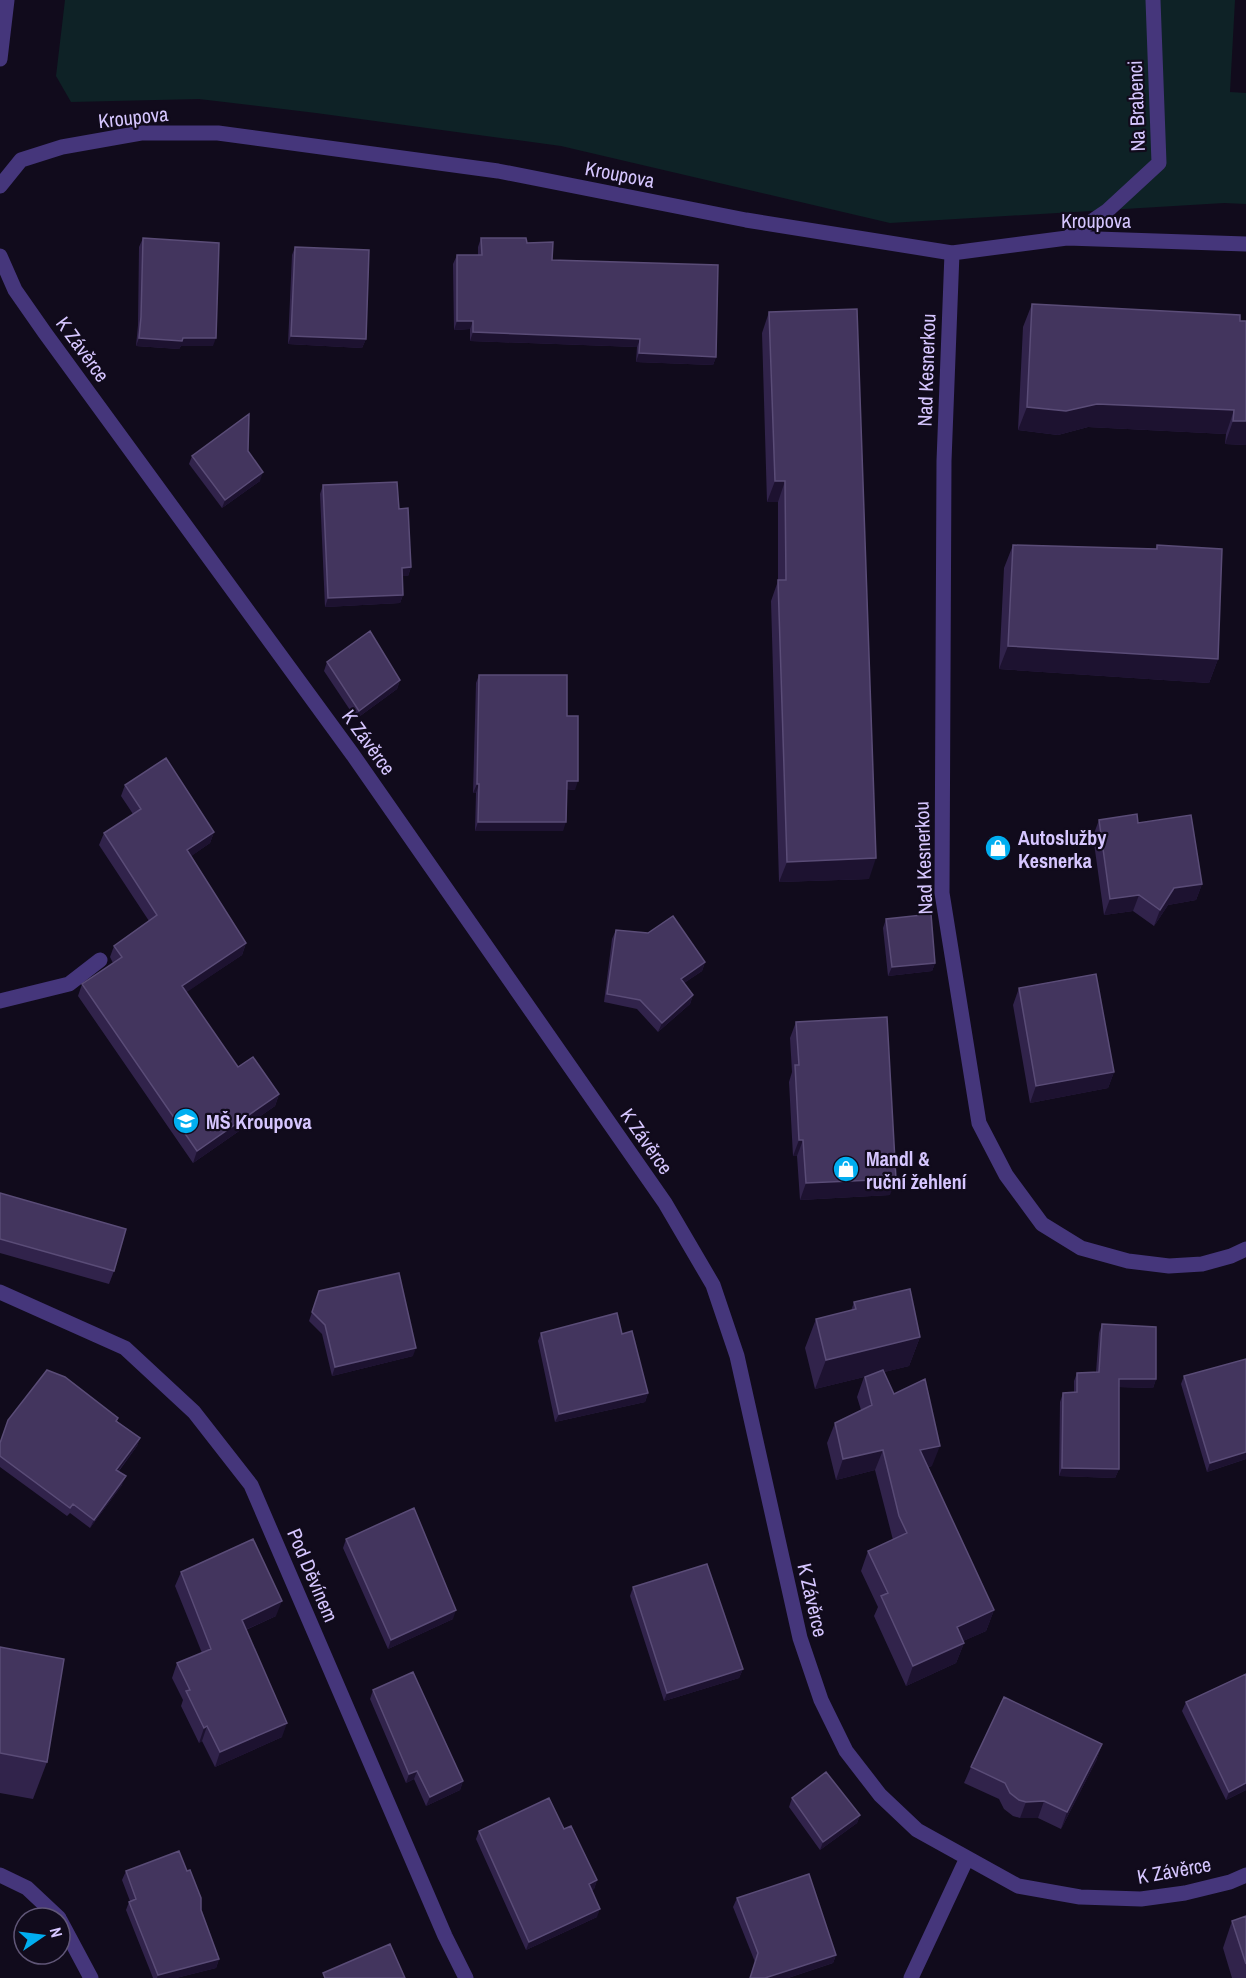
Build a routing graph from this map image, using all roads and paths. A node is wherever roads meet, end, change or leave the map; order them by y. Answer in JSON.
{"nodes":[{"id":1,"x":7,"y":0,"type":"edge"},
{"id":2,"x":1153,"y":0,"type":"edge"},
{"id":3,"x":0,"y":59,"type":"edge"},
{"id":4,"x":0,"y":186,"type":"edge"},
{"id":5,"x":1067,"y":238,"type":"junction"},
{"id":6,"x":1246,"y":244,"type":"edge"},
{"id":7,"x":952,"y":253,"type":"junction"},
{"id":8,"x":0,"y":256,"type":"edge"},
{"id":9,"x":100,"y":960,"type":"dead end"},
{"id":10,"x":0,"y":1001,"type":"edge"},
{"id":11,"x":1246,"y":1249,"type":"edge"},
{"id":12,"x":0,"y":1292,"type":"edge"},
{"id":13,"x":967,"y":1858,"type":"junction"},
{"id":14,"x":0,"y":1875,"type":"edge"},
{"id":15,"x":1246,"y":1875,"type":"edge"},
{"id":16,"x":46,"y":1906,"type":"edge"},
{"id":17,"x":72,"y":1943,"type":"edge"},
{"id":18,"x":91,"y":1978,"type":"edge"},
{"id":19,"x":466,"y":1978,"type":"edge"},
{"id":20,"x":911,"y":1978,"type":"edge"}],
"edges":[{"from":1,"to":3,"type":"street"},
{"from":2,"to":5,"type":"street","name":"Na Brabenci"},
{"from":4,"to":7,"type":"street","name":"Kroupova"},
{"from":5,"to":6,"type":"street","name":"Kroupova"},
{"from":5,"to":7,"type":"street","name":"Kroupova"},
{"from":7,"to":11,"type":"street","name":"Nad Kesnerkou"},
{"from":8,"to":13,"type":"street","name":"K Závěrce"},
{"from":9,"to":10,"type":"street"},
{"from":12,"to":19,"type":"street","name":"Pod Děvínem"},
{"from":13,"to":15,"type":"street","name":"K Závěrce"},
{"from":13,"to":20,"type":"street"},
{"from":14,"to":16,"type":"street"},
{"from":17,"to":18,"type":"street"}]}
